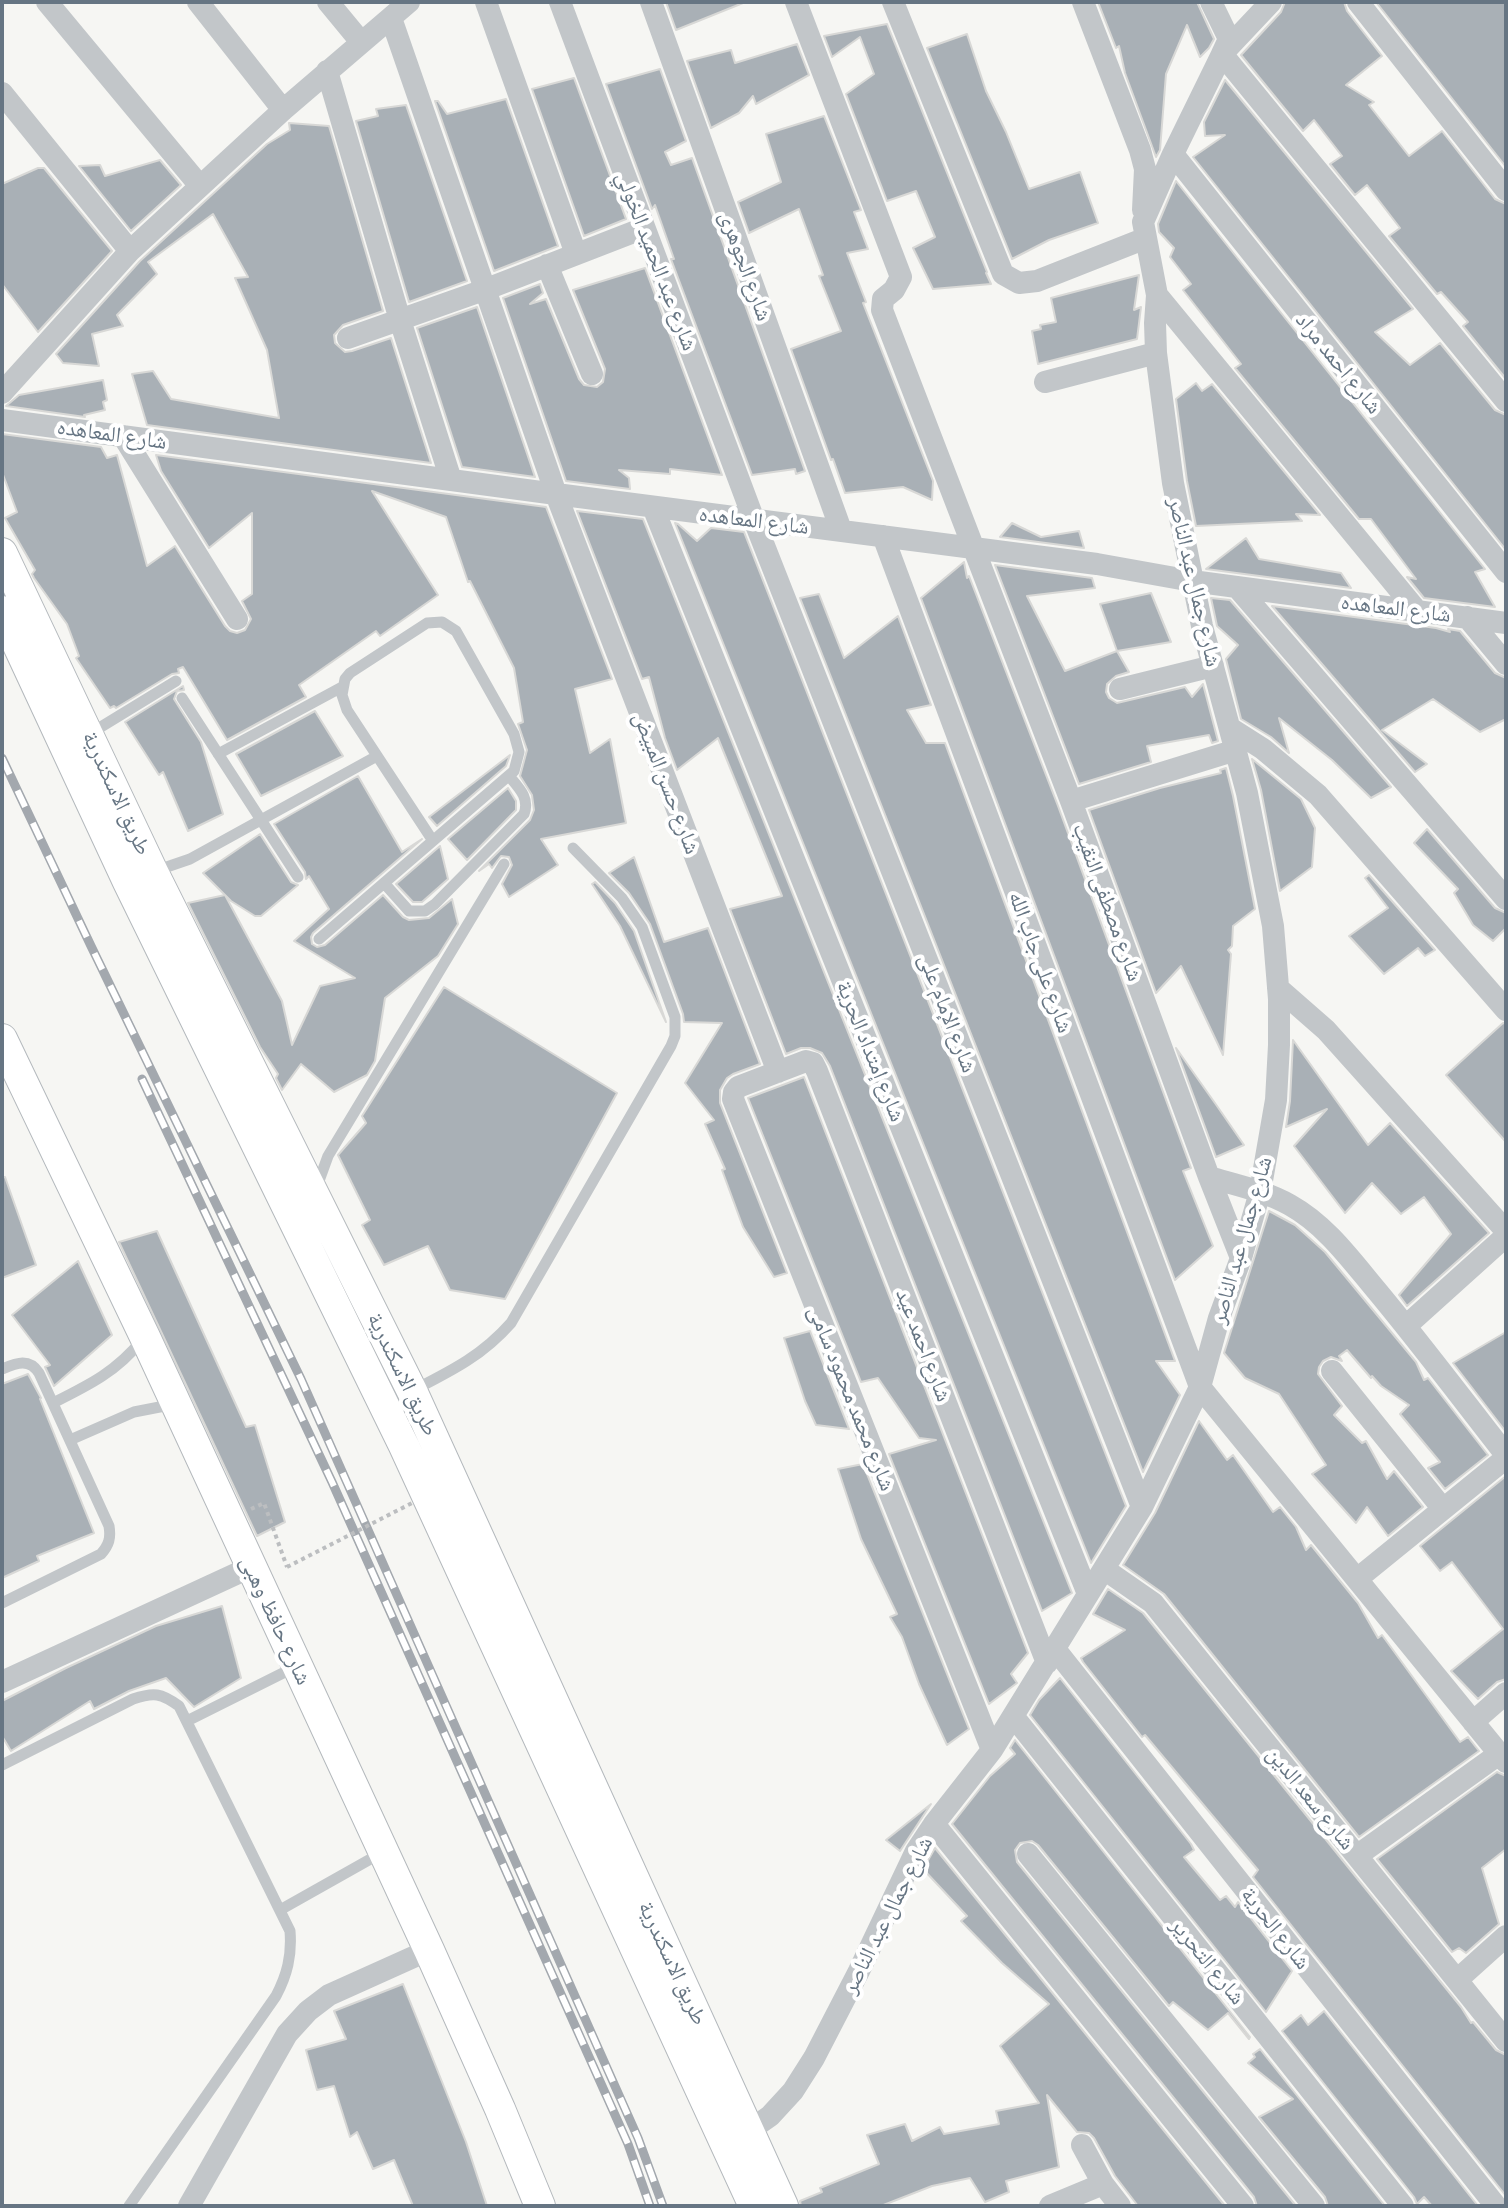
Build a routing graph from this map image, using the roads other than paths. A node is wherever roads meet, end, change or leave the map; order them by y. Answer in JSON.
{"nodes":[{"id":1,"x":47,"y":2,"type":"edge"},
{"id":2,"x":198,"y":2,"type":"edge"},
{"id":3,"x":328,"y":2,"type":"edge"},
{"id":4,"x":409,"y":2,"type":"edge"},
{"id":5,"x":486,"y":2,"type":"edge"},
{"id":6,"x":560,"y":2,"type":"edge"},
{"id":7,"x":651,"y":2,"type":"edge"},
{"id":8,"x":796,"y":2,"type":"edge"},
{"id":9,"x":893,"y":2,"type":"edge"},
{"id":10,"x":1083,"y":2,"type":"edge"},
{"id":11,"x":1211,"y":2,"type":"edge"},
{"id":12,"x":1271,"y":2,"type":"edge"},
{"id":13,"x":1358,"y":2,"type":"edge"},
{"id":14,"x":391,"y":18,"type":"junction"},
{"id":15,"x":361,"y":42,"type":"junction"},
{"id":16,"x":1222,"y":54,"type":"junction"},
{"id":17,"x":327,"y":71,"type":"junction"},
{"id":18,"x":2,"y":93,"type":"edge"},
{"id":19,"x":283,"y":110,"type":"junction"},
{"id":20,"x":1173,"y":154,"type":"junction"},
{"id":21,"x":200,"y":186,"type":"junction"},
{"id":22,"x":1506,"y":190,"type":"edge"},
{"id":23,"x":644,"y":228,"type":"junction"},
{"id":24,"x":1144,"y":230,"type":"junction"},
{"id":25,"x":130,"y":251,"type":"junction"},
{"id":26,"x":576,"y":254,"type":"junction"},
{"id":27,"x":547,"y":265,"type":"junction"},
{"id":28,"x":484,"y":290,"type":"junction"},
{"id":29,"x":1157,"y":295,"type":"junction"},
{"id":30,"x":400,"y":320,"type":"junction"},
{"id":31,"x":348,"y":338,"type":"dead end"},
{"id":32,"x":1156,"y":353,"type":"junction"},
{"id":33,"x":592,"y":374,"type":"dead end"},
{"id":34,"x":1045,"y":382,"type":"dead end"},
{"id":35,"x":2,"y":393,"type":"edge"},
{"id":36,"x":1506,"y":401,"type":"edge"},
{"id":37,"x":2,"y":420,"type":"edge"},
{"id":38,"x":123,"y":436,"type":"junction"},
{"id":39,"x":451,"y":480,"type":"junction"},
{"id":40,"x":556,"y":494,"type":"junction"},
{"id":41,"x":653,"y":507,"type":"junction"},
{"id":42,"x":754,"y":520,"type":"junction"},
{"id":43,"x":841,"y":530,"type":"junction"},
{"id":44,"x":883,"y":536,"type":"junction"},
{"id":45,"x":973,"y":547,"type":"junction"},
{"id":46,"x":2,"y":553,"type":"edge"},
{"id":47,"x":1506,"y":572,"type":"edge"},
{"id":48,"x":1192,"y":581,"type":"junction"},
{"id":49,"x":1237,"y":587,"type":"junction"},
{"id":50,"x":2,"y":611,"type":"edge"},
{"id":51,"x":1417,"y":611,"type":"junction"},
{"id":52,"x":1467,"y":617,"type":"junction"},
{"id":53,"x":237,"y":619,"type":"dead end"},
{"id":54,"x":1506,"y":623,"type":"edge"},
{"id":55,"x":1506,"y":664,"type":"edge"},
{"id":56,"x":1213,"y":666,"type":"junction"},
{"id":57,"x":176,"y":681,"type":"dead end"},
{"id":58,"x":342,"y":687,"type":"junction"},
{"id":59,"x":1120,"y":689,"type":"dead end"},
{"id":60,"x":182,"y":698,"type":"dead end"},
{"id":61,"x":1230,"y":728,"type":"junction"},
{"id":62,"x":89,"y":734,"type":"junction"},
{"id":63,"x":1236,"y":750,"type":"junction"},
{"id":64,"x":218,"y":754,"type":"junction"},
{"id":65,"x":377,"y":756,"type":"junction"},
{"id":66,"x":509,"y":776,"type":"junction"},
{"id":67,"x":1071,"y":801,"type":"junction"},
{"id":68,"x":261,"y":820,"type":"junction"},
{"id":69,"x":433,"y":841,"type":"junction"},
{"id":70,"x":573,"y":848,"type":"dead end"},
{"id":71,"x":504,"y":864,"type":"dead end"},
{"id":72,"x":141,"y":877,"type":"junction"},
{"id":73,"x":298,"y":877,"type":"dead end"},
{"id":74,"x":384,"y":883,"type":"junction"},
{"id":75,"x":1506,"y":899,"type":"edge"},
{"id":76,"x":319,"y":939,"type":"dead end"},
{"id":77,"x":1278,"y":988,"type":"junction"},
{"id":78,"x":1506,"y":1010,"type":"edge"},
{"id":79,"x":2,"y":1039,"type":"edge"},
{"id":80,"x":778,"y":1072,"type":"junction"},
{"id":81,"x":1209,"y":1177,"type":"junction"},
{"id":82,"x":1260,"y":1192,"type":"junction"},
{"id":83,"x":315,"y":1193,"type":"junction"},
{"id":84,"x":289,"y":1211,"type":"junction"},
{"id":85,"x":1506,"y":1234,"type":"edge"},
{"id":86,"x":339,"y":1242,"type":"junction"},
{"id":87,"x":307,"y":1251,"type":"junction"},
{"id":88,"x":1241,"y":1258,"type":"junction"},
{"id":89,"x":1406,"y":1326,"type":"junction"},
{"id":90,"x":145,"y":1337,"type":"junction"},
{"id":91,"x":2,"y":1369,"type":"edge"},
{"id":92,"x":1332,"y":1371,"type":"dead end"},
{"id":93,"x":1200,"y":1387,"type":"junction"},
{"id":94,"x":412,"y":1391,"type":"junction"},
{"id":95,"x":53,"y":1403,"type":"junction"},
{"id":96,"x":175,"y":1404,"type":"junction"},
{"id":97,"x":70,"y":1440,"type":"junction"},
{"id":98,"x":1506,"y":1456,"type":"edge"},
{"id":99,"x":1142,"y":1507,"type":"junction"},
{"id":100,"x":1443,"y":1509,"type":"junction"},
{"id":101,"x":251,"y":1567,"type":"junction"},
{"id":102,"x":1104,"y":1569,"type":"junction"},
{"id":103,"x":1357,"y":1579,"type":"junction"},
{"id":104,"x":1088,"y":1594,"type":"junction"},
{"id":105,"x":2,"y":1603,"type":"edge"},
{"id":106,"x":1051,"y":1656,"type":"junction"},
{"id":107,"x":298,"y":1666,"type":"junction"},
{"id":108,"x":2,"y":1682,"type":"edge"},
{"id":109,"x":1506,"y":1693,"type":"edge"},
{"id":110,"x":1014,"y":1717,"type":"junction"},
{"id":111,"x":187,"y":1721,"type":"junction"},
{"id":112,"x":1473,"y":1722,"type":"junction"},
{"id":113,"x":992,"y":1750,"type":"junction"},
{"id":114,"x":1502,"y":1758,"type":"edge"},
{"id":115,"x":2,"y":1765,"type":"edge"},
{"id":116,"x":934,"y":1824,"type":"junction"},
{"id":117,"x":383,"y":1852,"type":"junction"},
{"id":118,"x":1028,"y":1854,"type":"dead end"},
{"id":119,"x":1358,"y":1855,"type":"junction"},
{"id":120,"x":280,"y":1910,"type":"junction"},
{"id":121,"x":1506,"y":1936,"type":"edge"},
{"id":122,"x":429,"y":1950,"type":"junction"},
{"id":123,"x":1457,"y":1980,"type":"junction"},
{"id":124,"x":1506,"y":2041,"type":"edge"},
{"id":125,"x":737,"y":2135,"type":"junction"},
{"id":126,"x":1082,"y":2145,"type":"dead end"},
{"id":127,"x":1103,"y":2184,"type":"junction"},
{"id":128,"x":129,"y":2206,"type":"edge"},
{"id":129,"x":189,"y":2206,"type":"edge"},
{"id":130,"x":540,"y":2206,"type":"edge"},
{"id":131,"x":754,"y":2206,"type":"edge"},
{"id":132,"x":783,"y":2206,"type":"edge"},
{"id":133,"x":1050,"y":2206,"type":"edge"},
{"id":134,"x":1120,"y":2206,"type":"edge"},
{"id":135,"x":1243,"y":2206,"type":"edge"},
{"id":136,"x":1314,"y":2206,"type":"edge"},
{"id":137,"x":1403,"y":2206,"type":"edge"},
{"id":138,"x":1496,"y":2206,"type":"edge"}],
"edges":[{"from":1,"to":21,"type":"street"},
{"from":2,"to":19,"type":"street"},
{"from":3,"to":15,"type":"street"},
{"from":4,"to":14,"type":"street"},
{"from":5,"to":26,"type":"street"},
{"from":6,"to":23,"type":"street","name":"شارع عبد الحميد الخولي"},
{"from":7,"to":43,"type":"street","name":"شارع الجوهرى"},
{"from":8,"to":45,"type":"street","name":"شارع مصطفى النقيب"},
{"from":9,"to":24,"type":"street"},
{"from":10,"to":24,"type":"street","name":"شارع جمال عبد الناصر"},
{"from":11,"to":16,"type":"street"},
{"from":12,"to":16,"type":"street"},
{"from":13,"to":22,"type":"street"},
{"from":14,"to":15,"type":"street"},
{"from":14,"to":28,"type":"street","name":"شارع حسن المبيض"},
{"from":15,"to":17,"type":"street"},
{"from":16,"to":20,"type":"street"},
{"from":16,"to":36,"type":"street"},
{"from":17,"to":19,"type":"street"},
{"from":17,"to":30,"type":"street"},
{"from":18,"to":25,"type":"street"},
{"from":19,"to":21,"type":"street"},
{"from":20,"to":24,"type":"street"},
{"from":20,"to":47,"type":"street","name":"شارع احمد مراد"},
{"from":21,"to":25,"type":"street"},
{"from":23,"to":26,"type":"street"},
{"from":23,"to":42,"type":"street","name":"شارع عبد الحميد الخولي"},
{"from":24,"to":29,"type":"street","name":"شارع جمال عبد الناصر"},
{"from":25,"to":35,"type":"street"},
{"from":26,"to":27,"type":"street"},
{"from":27,"to":28,"type":"street"},
{"from":27,"to":33,"type":"street"},
{"from":28,"to":30,"type":"street"},
{"from":28,"to":40,"type":"street","name":"شارع حسن المبيض"},
{"from":29,"to":32,"type":"street","name":"شارع جمال عبد الناصر"},
{"from":29,"to":51,"type":"street"},
{"from":30,"to":31,"type":"street"},
{"from":30,"to":39,"type":"street"},
{"from":32,"to":34,"type":"street"},
{"from":32,"to":48,"type":"street","name":"شارع جمال عبد الناصر"},
{"from":37,"to":38,"type":"street","name":"شارع المعاهده"},
{"from":38,"to":39,"type":"street","name":"شارع المعاهده"},
{"from":38,"to":53,"type":"street"},
{"from":39,"to":40,"type":"street","name":"شارع المعاهده"},
{"from":40,"to":41,"type":"street","name":"شارع المعاهده"},
{"from":40,"to":80,"type":"street","name":"شارع حسن المبيض"},
{"from":41,"to":42,"type":"street","name":"شارع المعاهده"},
{"from":41,"to":104,"type":"street","name":"شارع إمتداد الحرية"},
{"from":42,"to":43,"type":"street","name":"شارع المعاهده"},
{"from":42,"to":99,"type":"street","name":"شارع الإمام على"},
{"from":43,"to":44,"type":"street","name":"شارع المعاهده"},
{"from":44,"to":45,"type":"street","name":"شارع المعاهده"},
{"from":44,"to":93,"type":"street","name":"شارع على جاب الله"},
{"from":45,"to":48,"type":"street","name":"شارع المعاهده"},
{"from":45,"to":67,"type":"street","name":"شارع مصطفى النقيب"},
{"from":46,"to":62,"type":"main road","name":"طريق الاسكندرية"},
{"from":48,"to":49,"type":"street","name":"شارع المعاهده"},
{"from":48,"to":56,"type":"street","name":"شارع جمال عبد الناصر"},
{"from":49,"to":51,"type":"street","name":"شارع المعاهده"},
{"from":49,"to":75,"type":"street"},
{"from":50,"to":72,"type":"main road","name":"طريق الاسكندرية"},
{"from":51,"to":52,"type":"street","name":"شارع المعاهده"},
{"from":52,"to":54,"type":"street","name":"شارع المعاهده"},
{"from":52,"to":55,"type":"street"},
{"from":56,"to":59,"type":"street"},
{"from":56,"to":61,"type":"street","name":"شارع جمال عبد الناصر"},
{"from":57,"to":62,"type":"lane"},
{"from":58,"to":64,"type":"lane"},
{"from":58,"to":65,"type":"lane"},
{"from":58,"to":66,"type":"lane"},
{"from":60,"to":64,"type":"lane"},
{"from":61,"to":63,"type":"street","name":"شارع جمال عبد الناصر"},
{"from":61,"to":78,"type":"street"},
{"from":62,"to":72,"type":"main road","name":"طريق الاسكندرية"},
{"from":63,"to":67,"type":"street"},
{"from":63,"to":77,"type":"street","name":"شارع جمال عبد الناصر"},
{"from":64,"to":68,"type":"lane"},
{"from":65,"to":68,"type":"lane"},
{"from":65,"to":69,"type":"lane"},
{"from":66,"to":69,"type":"lane"},
{"from":66,"to":74,"type":"lane"},
{"from":67,"to":81,"type":"street","name":"شارع مصطفى النقيب"},
{"from":68,"to":72,"type":"lane"},
{"from":68,"to":73,"type":"lane"},
{"from":69,"to":74,"type":"lane"},
{"from":70,"to":94,"type":"lane"},
{"from":71,"to":83,"type":"lane"},
{"from":72,"to":83,"type":"main road","name":"طريق الاسكندرية"},
{"from":72,"to":84,"type":"main road","name":"طريق الاسكندرية"},
{"from":74,"to":76,"type":"lane"},
{"from":77,"to":82,"type":"street","name":"شارع جمال عبد الناصر"},
{"from":77,"to":85,"type":"street"},
{"from":79,"to":90,"type":"main road","name":"شارع حافظ وهبى"},
{"from":80,"to":106,"type":"street","name":"شارع احمد عيد"},
{"from":80,"to":113,"type":"street","name":"شارع محمد محمود سامى"},
{"from":81,"to":82,"type":"street"},
{"from":81,"to":88,"type":"street","name":"شارع مصطفى النقيب"},
{"from":82,"to":88,"type":"street","name":"شارع جمال عبد الناصر"},
{"from":82,"to":89,"type":"street"},
{"from":83,"to":84,"type":"main road"},
{"from":83,"to":86,"type":"main road","name":"طريق الاسكندرية"},
{"from":84,"to":87,"type":"main road","name":"طريق الاسكندرية"},
{"from":85,"to":89,"type":"street"},
{"from":86,"to":87,"type":"main road"},
{"from":86,"to":94,"type":"main road","name":"طريق الاسكندرية"},
{"from":87,"to":125,"type":"main road","name":"طريق الاسكندرية"},
{"from":88,"to":93,"type":"street","name":"شارع جمال عبد الناصر"},
{"from":89,"to":98,"type":"street"},
{"from":90,"to":95,"type":"lane"},
{"from":90,"to":96,"type":"main road","name":"شارع حافظ وهبى"},
{"from":91,"to":95,"type":"lane"},
{"from":92,"to":100,"type":"street"},
{"from":93,"to":99,"type":"street","name":"شارع جمال عبد الناصر"},
{"from":93,"to":103,"type":"street","name":"شارع على جاب الله"},
{"from":94,"to":125,"type":"main road","name":"طريق الاسكندرية"},
{"from":95,"to":97,"type":"lane"},
{"from":96,"to":97,"type":"lane"},
{"from":96,"to":101,"type":"main road","name":"شارع حافظ وهبى"},
{"from":97,"to":105,"type":"lane"},
{"from":98,"to":100,"type":"street"},
{"from":99,"to":102,"type":"street","name":"شارع جمال عبد الناصر"},
{"from":100,"to":103,"type":"street"},
{"from":101,"to":107,"type":"main road","name":"شارع حافظ وهبى"},
{"from":101,"to":108,"type":"street"},
{"from":102,"to":104,"type":"street","name":"شارع جمال عبد الناصر"},
{"from":102,"to":119,"type":"street","name":"شارع سعد الدين"},
{"from":103,"to":112,"type":"street","name":"شارع على جاب الله"},
{"from":104,"to":106,"type":"street","name":"شارع جمال عبد الناصر"},
{"from":106,"to":110,"type":"street","name":"شارع جمال عبد الناصر"},
{"from":106,"to":138,"type":"street","name":"شارع الحرية"},
{"from":107,"to":111,"type":"lane"},
{"from":107,"to":117,"type":"main road","name":"شارع حافظ وهبى"},
{"from":109,"to":112,"type":"street"},
{"from":110,"to":113,"type":"street","name":"شارع جمال عبد الناصر"},
{"from":110,"to":137,"type":"street","name":"شارع التحرير"},
{"from":111,"to":115,"type":"lane"},
{"from":111,"to":120,"type":"lane"},
{"from":112,"to":114,"type":"street","name":"شارع على جاب الله"},
{"from":113,"to":116,"type":"street","name":"شارع جمال عبد الناصر"},
{"from":114,"to":119,"type":"street"},
{"from":116,"to":125,"type":"street","name":"شارع جمال عبد الناصر"},
{"from":116,"to":135,"type":"street"},
{"from":117,"to":120,"type":"lane"},
{"from":117,"to":122,"type":"main road","name":"شارع حافظ وهبى"},
{"from":118,"to":136,"type":"street"},
{"from":119,"to":123,"type":"street","name":"شارع سعد الدين"},
{"from":120,"to":128,"type":"lane"},
{"from":121,"to":123,"type":"street"},
{"from":122,"to":129,"type":"street"},
{"from":122,"to":130,"type":"main road","name":"شارع حافظ وهبى"},
{"from":123,"to":124,"type":"street","name":"شارع سعد الدين"},
{"from":125,"to":131,"type":"main road","name":"طريق الاسكندرية"},
{"from":125,"to":132,"type":"main road","name":"طريق الاسكندرية"},
{"from":126,"to":127,"type":"street"},
{"from":127,"to":133,"type":"street"},
{"from":127,"to":134,"type":"street"}]}
